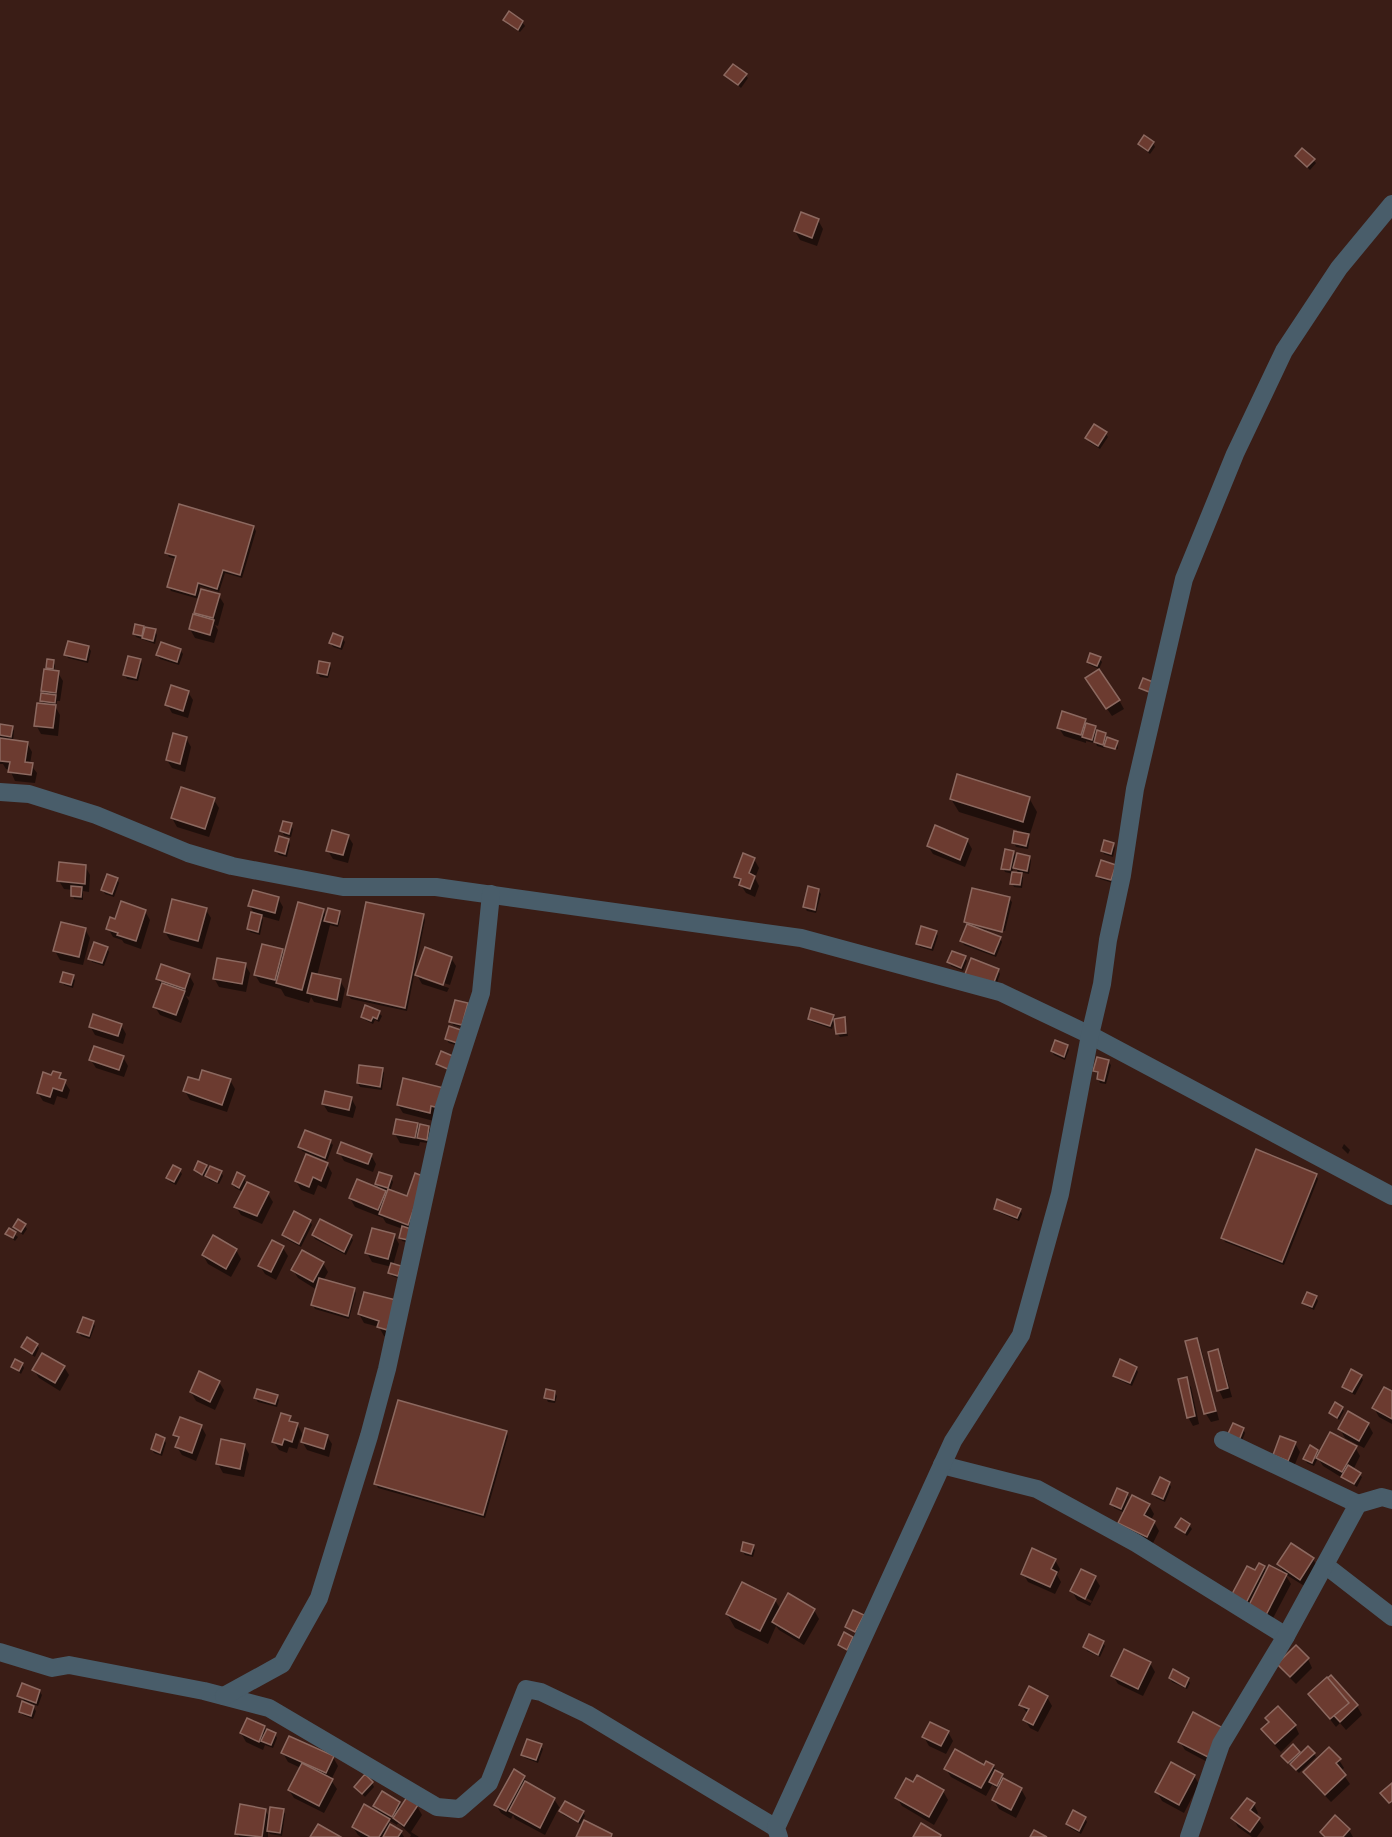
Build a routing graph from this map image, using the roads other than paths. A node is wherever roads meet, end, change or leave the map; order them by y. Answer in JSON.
{"nodes":[{"id":1,"x":1392,"y":204,"type":"edge"},
{"id":2,"x":0,"y":792,"type":"edge"},
{"id":3,"x":491,"y":894,"type":"junction"},
{"id":4,"x":1090,"y":1035,"type":"junction"},
{"id":5,"x":1392,"y":1196,"type":"edge"},
{"id":6,"x":1223,"y":1440,"type":"dead end"},
{"id":7,"x":942,"y":1465,"type":"junction"},
{"id":8,"x":1392,"y":1500,"type":"edge"},
{"id":9,"x":1358,"y":1504,"type":"junction"},
{"id":10,"x":1325,"y":1565,"type":"junction"},
{"id":11,"x":1392,"y":1617,"type":"edge"},
{"id":12,"x":1286,"y":1636,"type":"junction"},
{"id":13,"x":0,"y":1652,"type":"edge"},
{"id":14,"x":225,"y":1696,"type":"junction"},
{"id":15,"x":778,"y":1832,"type":"edge"},
{"id":16,"x":1189,"y":1837,"type":"edge"}],
"edges":[{"from":1,"to":4,"type":"street"},
{"from":2,"to":3,"type":"street"},
{"from":3,"to":4,"type":"street"},
{"from":3,"to":14,"type":"street"},
{"from":4,"to":5,"type":"street"},
{"from":4,"to":7,"type":"street"},
{"from":6,"to":9,"type":"street"},
{"from":7,"to":12,"type":"street"},
{"from":7,"to":15,"type":"street"},
{"from":8,"to":9,"type":"street"},
{"from":9,"to":10,"type":"street"},
{"from":10,"to":11,"type":"street"},
{"from":10,"to":12,"type":"street"},
{"from":12,"to":16,"type":"street"},
{"from":13,"to":14,"type":"street"},
{"from":14,"to":15,"type":"street"}]}
